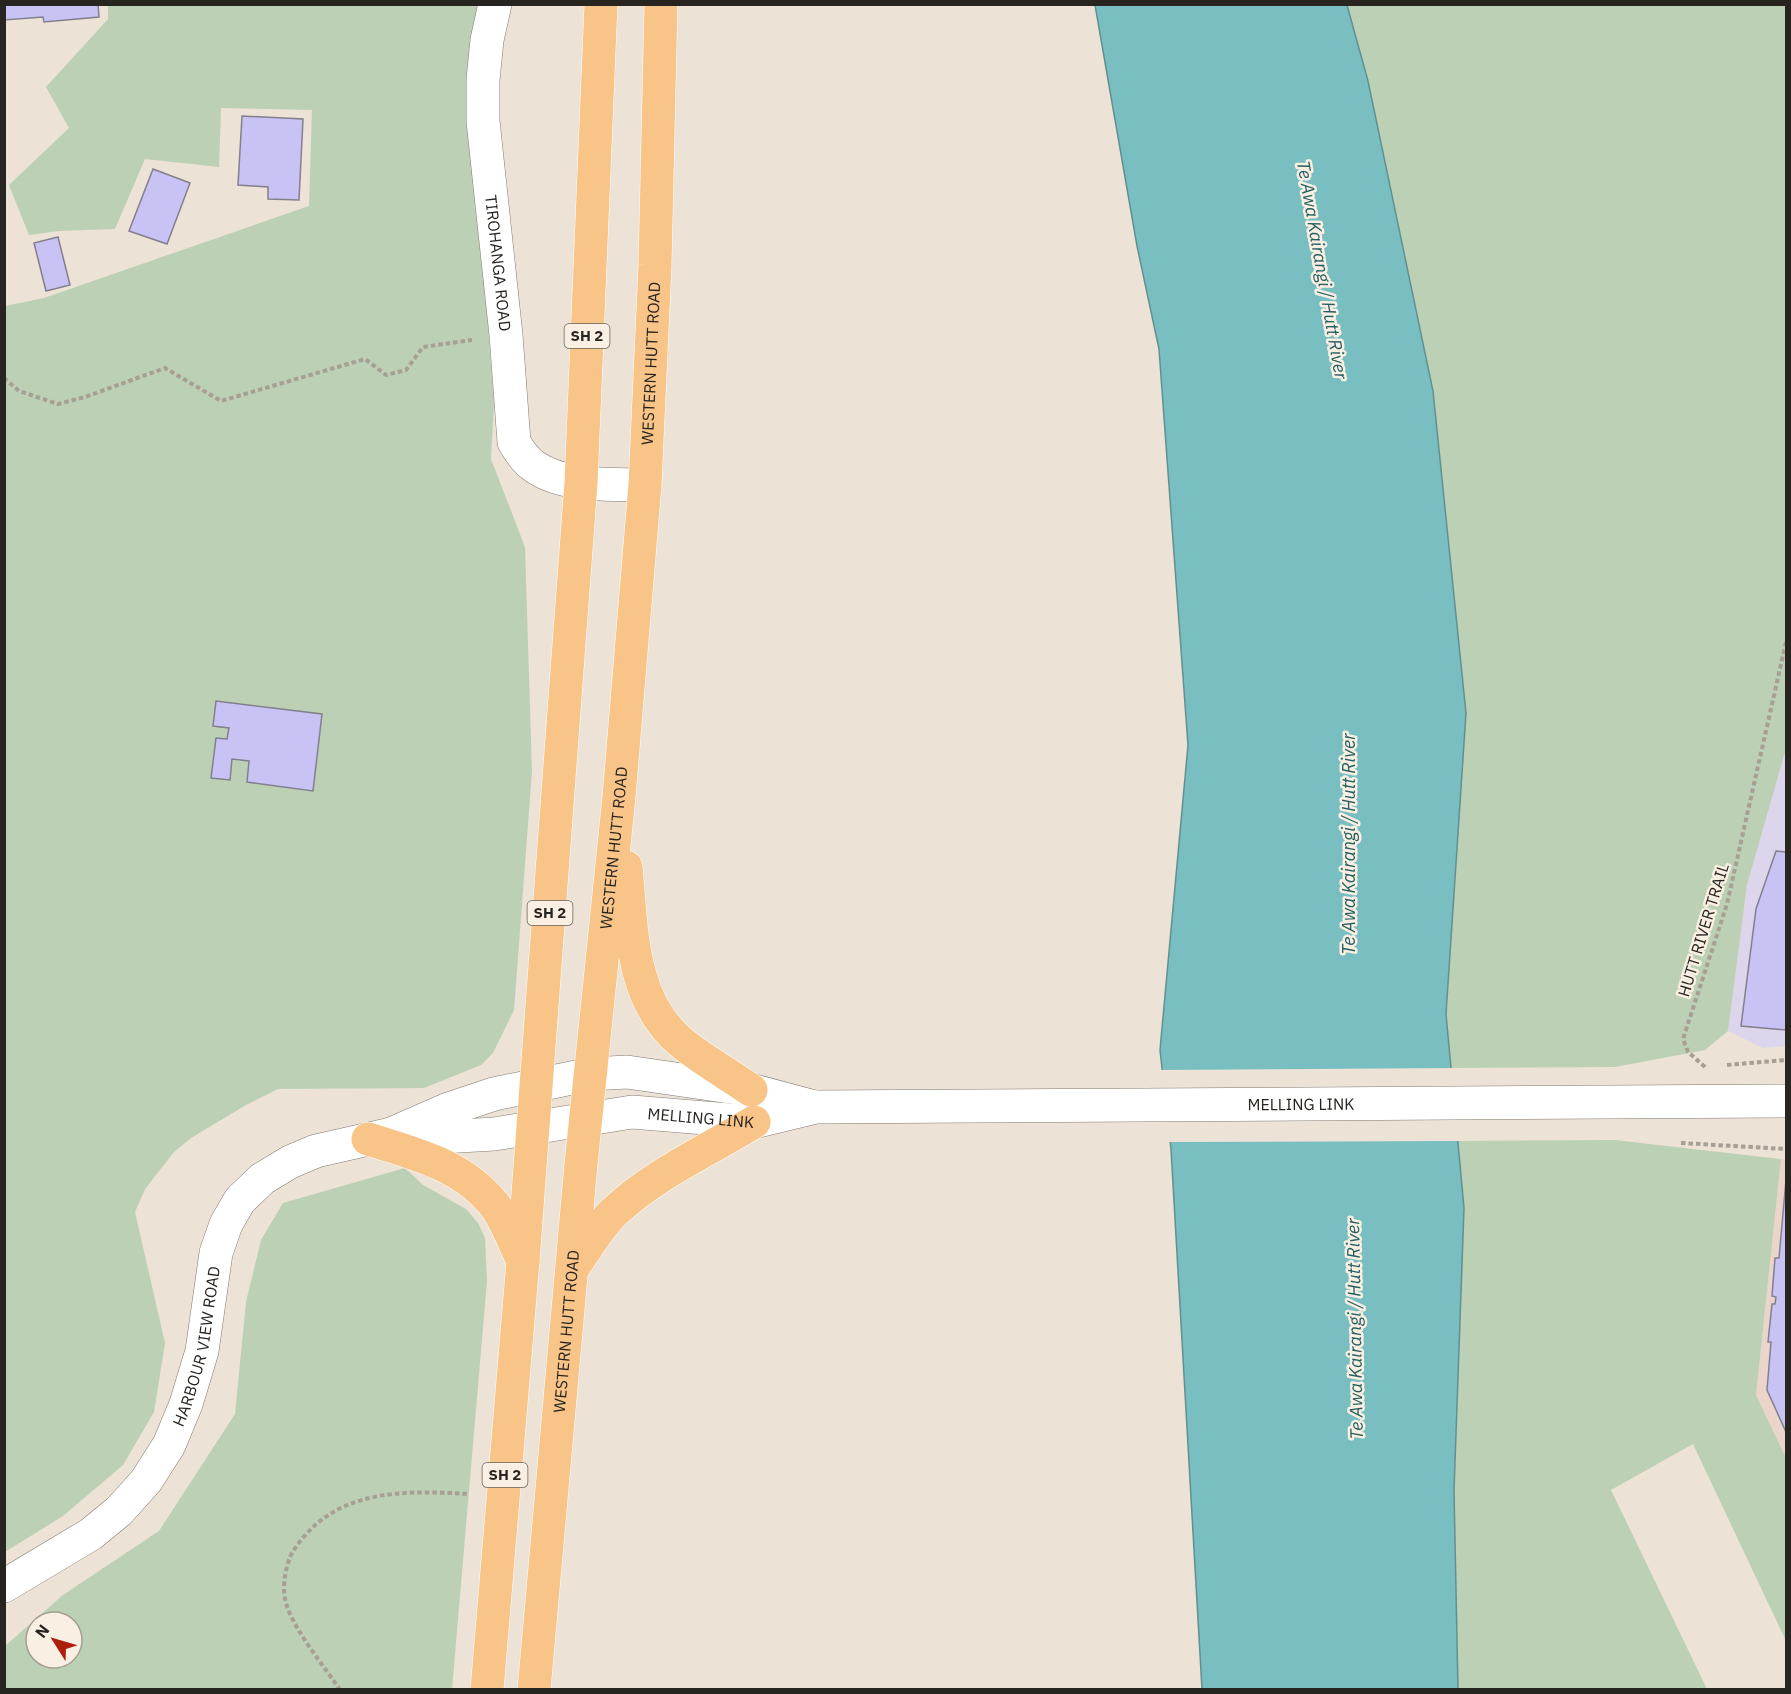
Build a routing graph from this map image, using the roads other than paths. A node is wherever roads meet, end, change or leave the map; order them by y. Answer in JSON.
{"nodes":[{"id":1,"x":495,"y":4,"type":"edge"},
{"id":2,"x":602,"y":4,"type":"edge"},
{"id":3,"x":661,"y":4,"type":"edge"},
{"id":4,"x":581,"y":483,"type":"junction"},
{"id":5,"x":645,"y":485,"type":"junction"},
{"id":6,"x":619,"y":797,"type":"junction"},
{"id":7,"x":591,"y":1074,"type":"junction"},
{"id":8,"x":537,"y":1084,"type":"junction"},
{"id":9,"x":751,"y":1090,"type":"junction"},
{"id":10,"x":1786,"y":1101,"type":"edge"},
{"id":11,"x":816,"y":1107,"type":"junction"},
{"id":12,"x":586,"y":1119,"type":"junction"},
{"id":13,"x":754,"y":1122,"type":"junction"},
{"id":14,"x":533,"y":1128,"type":"junction"},
{"id":15,"x":380,"y":1136,"type":"junction"},
{"id":16,"x":523,"y":1261,"type":"junction"},
{"id":17,"x":571,"y":1271,"type":"junction"},
{"id":18,"x":4,"y":1586,"type":"edge"},
{"id":19,"x":487,"y":1689,"type":"edge"},
{"id":20,"x":534,"y":1689,"type":"edge"}],
"edges":[{"from":1,"to":4,"type":"main road","name":"TIROHANGA ROAD"},
{"from":2,"to":4,"type":"highway","number":"SH 2"},
{"from":3,"to":5,"type":"highway","name":"WESTERN HUTT ROAD","number":"SH 2"},
{"from":4,"to":5,"type":"main road","name":"TIROHANGA ROAD"},
{"from":4,"to":8,"type":"highway","number":"SH 2"},
{"from":5,"to":6,"type":"highway","name":"WESTERN HUTT ROAD","number":"SH 2"},
{"from":6,"to":7,"type":"highway","name":"WESTERN HUTT ROAD","number":"SH 2"},
{"from":6,"to":9,"type":"highway"},
{"from":7,"to":8,"type":"main road","name":"MELLING LINK"},
{"from":7,"to":9,"type":"main road","name":"MELLING LINK"},
{"from":7,"to":12,"type":"highway","name":"WESTERN HUTT ROAD","number":"SH 2"},
{"from":8,"to":14,"type":"highway","number":"SH 2"},
{"from":8,"to":15,"type":"main road","name":"HARBOUR VIEW ROAD"},
{"from":9,"to":11,"type":"main road","name":"MELLING LINK"},
{"from":10,"to":11,"type":"main road","name":"MELLING LINK"},
{"from":11,"to":13,"type":"main road","name":"MELLING LINK"},
{"from":12,"to":13,"type":"main road","name":"MELLING LINK"},
{"from":12,"to":14,"type":"main road","name":"MELLING LINK"},
{"from":12,"to":17,"type":"highway","name":"WESTERN HUTT ROAD","number":"SH 2"},
{"from":13,"to":17,"type":"highway"},
{"from":14,"to":15,"type":"main road","name":"HARBOUR VIEW ROAD"},
{"from":14,"to":16,"type":"highway","number":"SH 2"},
{"from":15,"to":16,"type":"highway"},
{"from":15,"to":18,"type":"main road","name":"HARBOUR VIEW ROAD"},
{"from":16,"to":19,"type":"highway","number":"SH 2"},
{"from":17,"to":20,"type":"highway","name":"WESTERN HUTT ROAD","number":"SH 2"}]}
